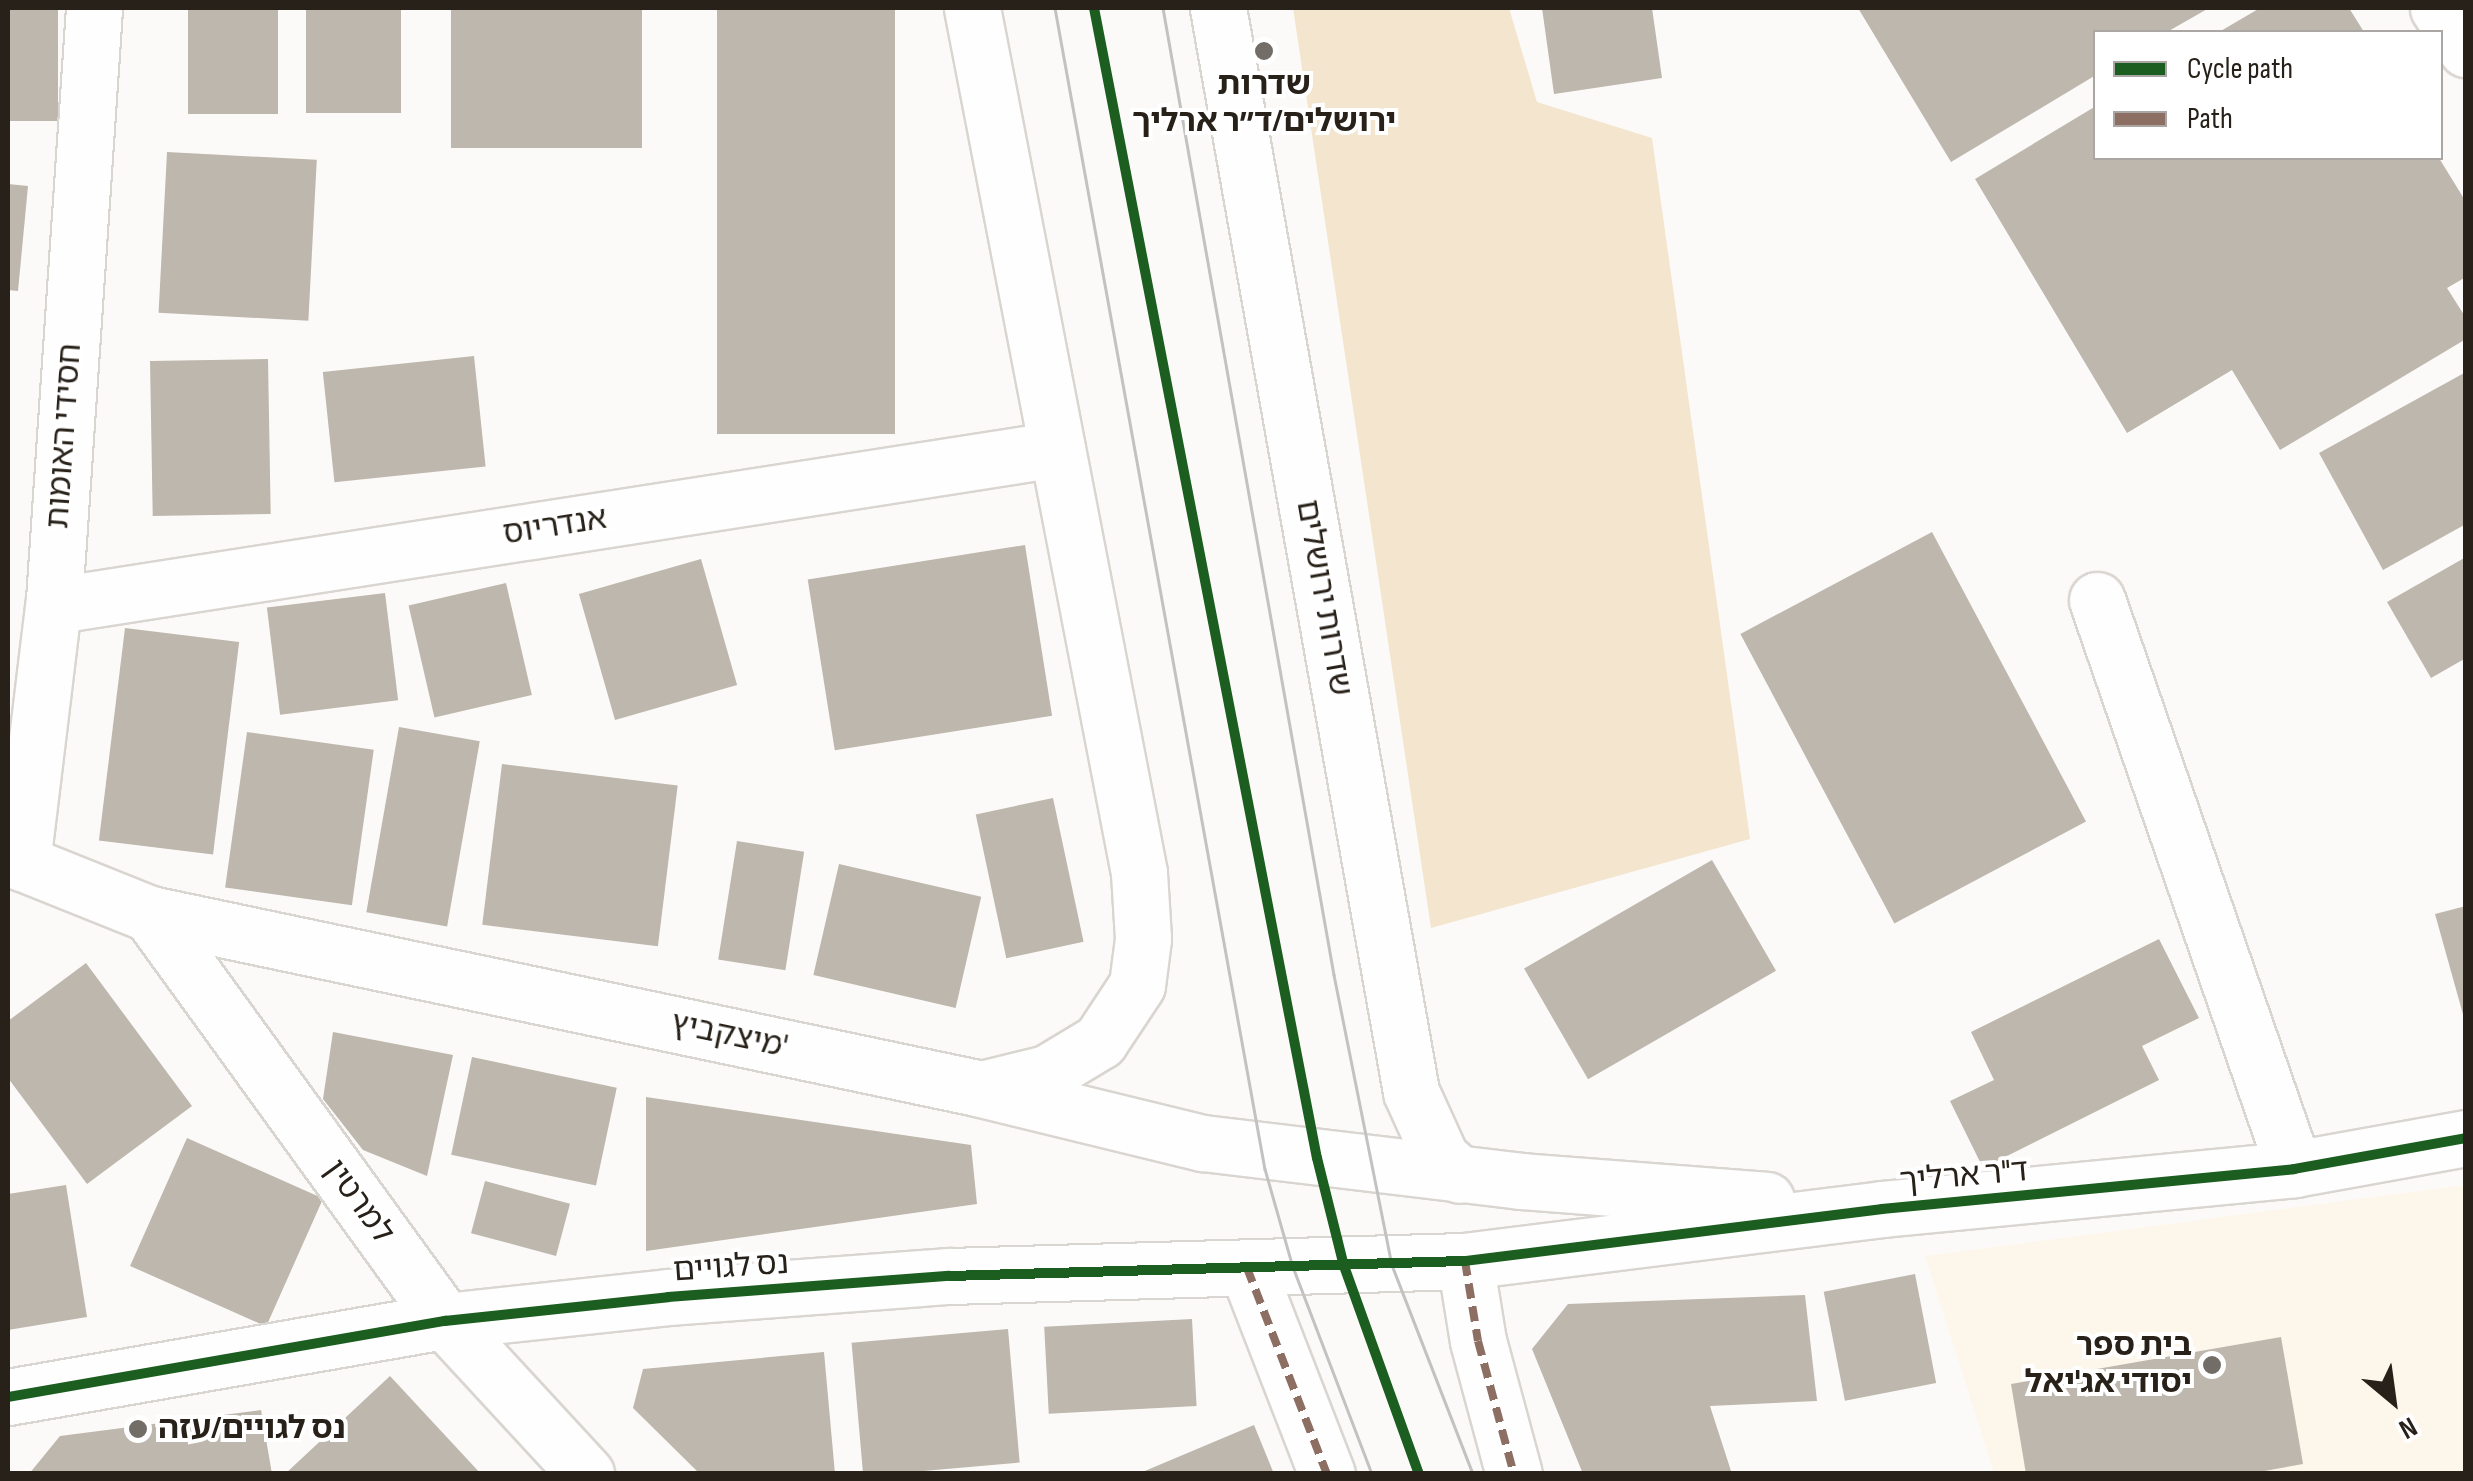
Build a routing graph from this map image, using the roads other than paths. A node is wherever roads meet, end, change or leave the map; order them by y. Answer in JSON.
{"nodes":[{"id":1,"x":94,"y":8,"type":"edge"},
{"id":2,"x":972,"y":8,"type":"edge"},
{"id":3,"x":1218,"y":8,"type":"edge"},
{"id":4,"x":2438,"y":8,"type":"edge"},
{"id":5,"x":2466,"y":49,"type":"edge"},
{"id":6,"x":1057,"y":449,"type":"junction"},
{"id":7,"x":54,"y":600,"type":"junction"},
{"id":8,"x":2096,"y":600,"type":"dead end"},
{"id":9,"x":15,"y":860,"type":"edge"},
{"id":10,"x":150,"y":914,"type":"junction"},
{"id":11,"x":977,"y":1088,"type":"junction"},
{"id":12,"x":2466,"y":1138,"type":"edge"},
{"id":13,"x":2294,"y":1169,"type":"junction"},
{"id":14,"x":1460,"y":1174,"type":"junction"},
{"id":15,"x":1882,"y":1210,"type":"junction"},
{"id":16,"x":1465,"y":1261,"type":"junction"},
{"id":17,"x":1247,"y":1268,"type":"junction"},
{"id":18,"x":444,"y":1321,"type":"junction"},
{"id":19,"x":8,"y":1397,"type":"edge"},
{"id":20,"x":586,"y":1474,"type":"edge"},
{"id":21,"x":1327,"y":1474,"type":"edge"},
{"id":22,"x":1514,"y":1474,"type":"edge"}],
"edges":[{"from":1,"to":7,"type":"street","name":"חסידי האומות"},
{"from":2,"to":6,"type":"street"},
{"from":3,"to":14,"type":"street","name":"שדרות ירושלים"},
{"from":4,"to":5,"type":"street"},
{"from":6,"to":7,"type":"street","name":"אנדריוס"},
{"from":6,"to":11,"type":"street"},
{"from":7,"to":9,"type":"street","name":"חסידי האומות"},
{"from":8,"to":13,"type":"street"},
{"from":9,"to":10,"type":"street","name":"מיצקביץ'"},
{"from":10,"to":11,"type":"street","name":"מיצקביץ'"},
{"from":10,"to":18,"type":"street","name":"למרטין"},
{"from":11,"to":14,"type":"street","name":"מיצקביץ'"},
{"from":12,"to":13,"type":"street","name":"ד\"ר ארליך"},
{"from":13,"to":15,"type":"street","name":"ד\"ר ארליך"},
{"from":14,"to":15,"type":"street","name":"ד\"ר ארליך"},
{"from":15,"to":16,"type":"street","name":"ד\"ר ארליך"},
{"from":16,"to":17,"type":"street","name":"נס לגויים"},
{"from":16,"to":22,"type":"street"},
{"from":17,"to":18,"type":"street","name":"נס לגויים"},
{"from":17,"to":21,"type":"street"},
{"from":18,"to":19,"type":"street","name":"נס לגויים"},
{"from":18,"to":20,"type":"street","name":"למרטין"}]}
